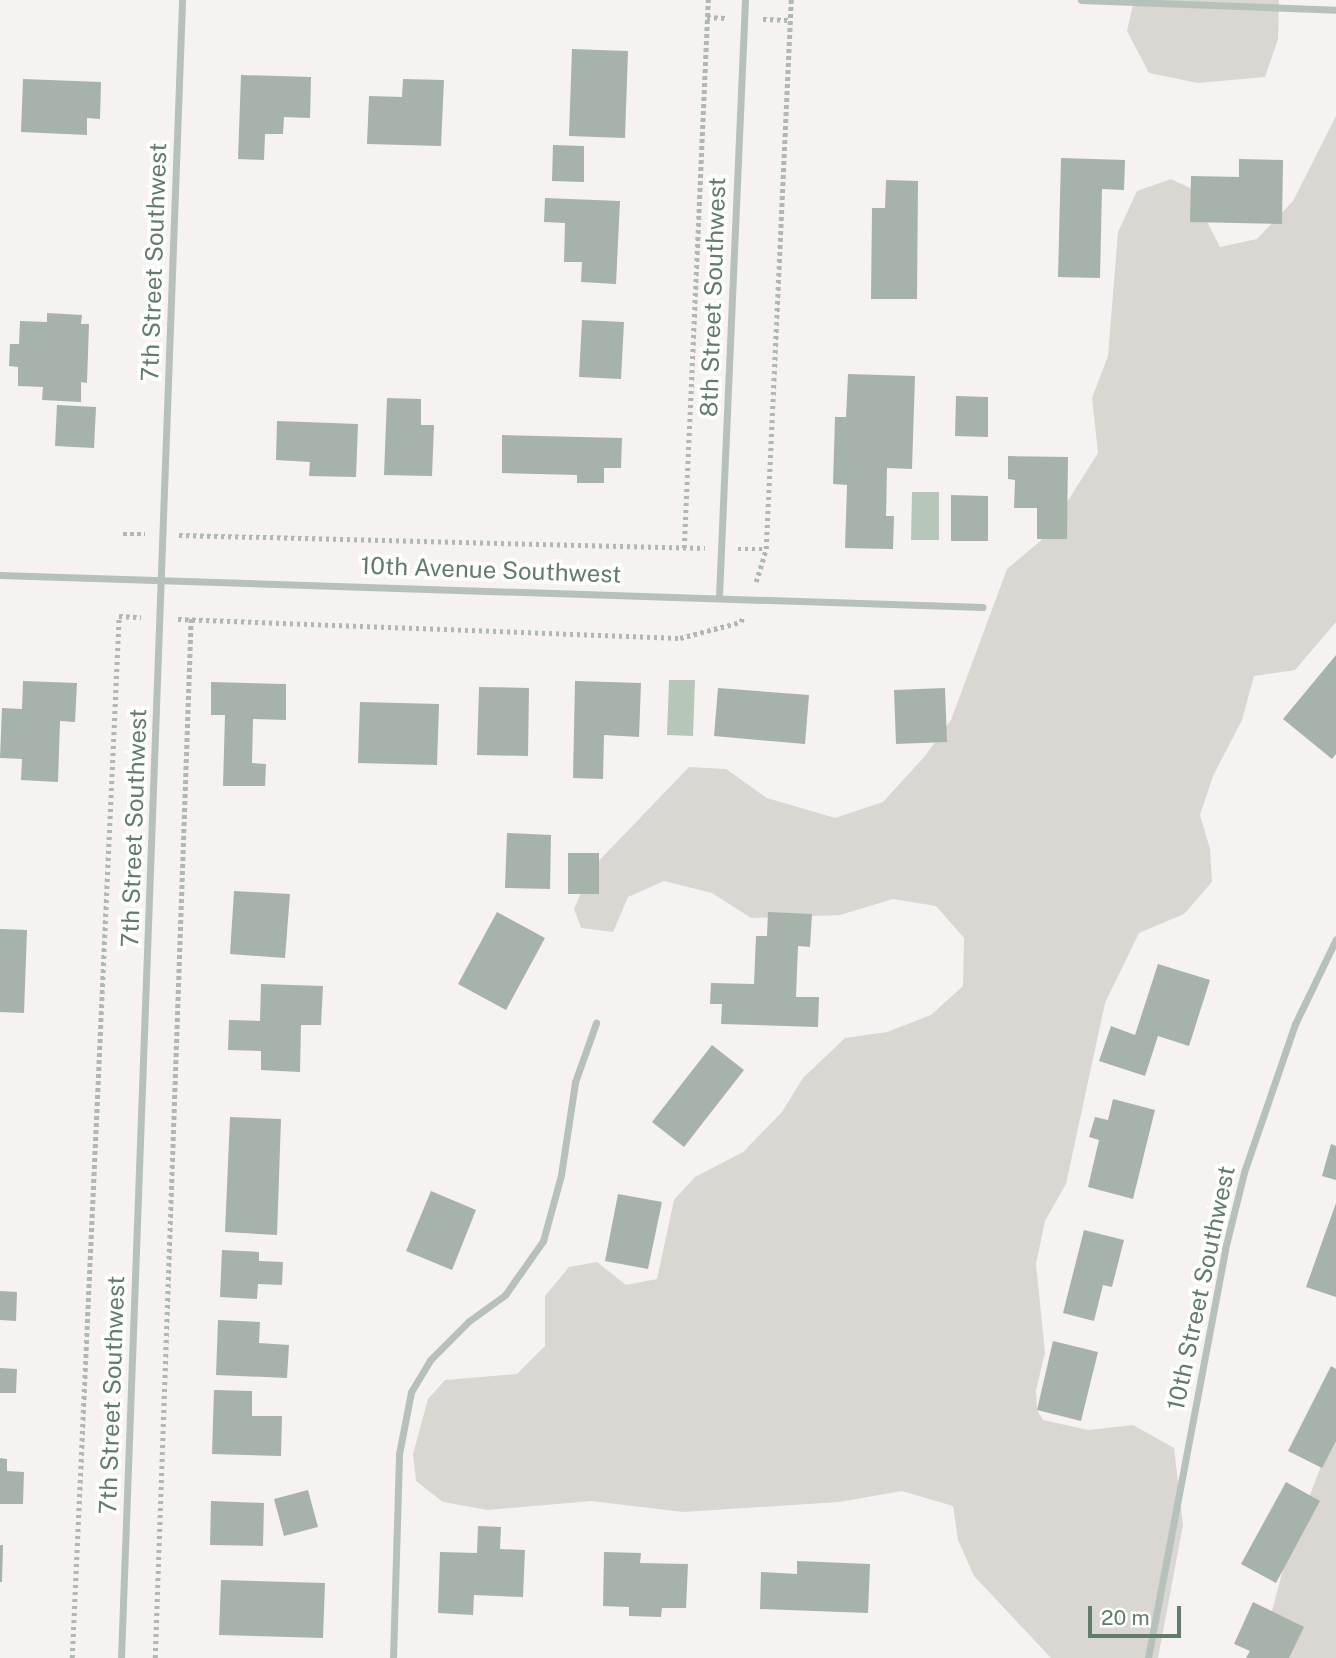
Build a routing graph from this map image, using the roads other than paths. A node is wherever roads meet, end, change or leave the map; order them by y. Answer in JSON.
{"nodes":[{"id":1,"x":182,"y":0,"type":"edge"},
{"id":2,"x":745,"y":0,"type":"edge"},
{"id":3,"x":1081,"y":0,"type":"edge"},
{"id":4,"x":1336,"y":10,"type":"edge"},
{"id":5,"x":0,"y":575,"type":"edge"},
{"id":6,"x":163,"y":580,"type":"junction"},
{"id":7,"x":719,"y":596,"type":"junction"},
{"id":8,"x":982,"y":607,"type":"dead end"},
{"id":9,"x":1336,"y":939,"type":"edge"},
{"id":10,"x":596,"y":1023,"type":"dead end"},
{"id":11,"x":121,"y":1658,"type":"edge"},
{"id":12,"x":393,"y":1658,"type":"edge"},
{"id":13,"x":1148,"y":1658,"type":"edge"}],
"edges":[{"from":1,"to":6,"type":"street","name":"7th Street Southwest"},
{"from":2,"to":7,"type":"street","name":"8th Street Southwest"},
{"from":3,"to":4,"type":"street"},
{"from":5,"to":6,"type":"street","name":"10th Avenue Southwest"},
{"from":6,"to":7,"type":"street","name":"10th Avenue Southwest"},
{"from":6,"to":11,"type":"street","name":"7th Street Southwest"},
{"from":7,"to":8,"type":"street","name":"10th Avenue Southwest"},
{"from":9,"to":13,"type":"street","name":"10th Street Southwest"},
{"from":10,"to":12,"type":"street"}]}
